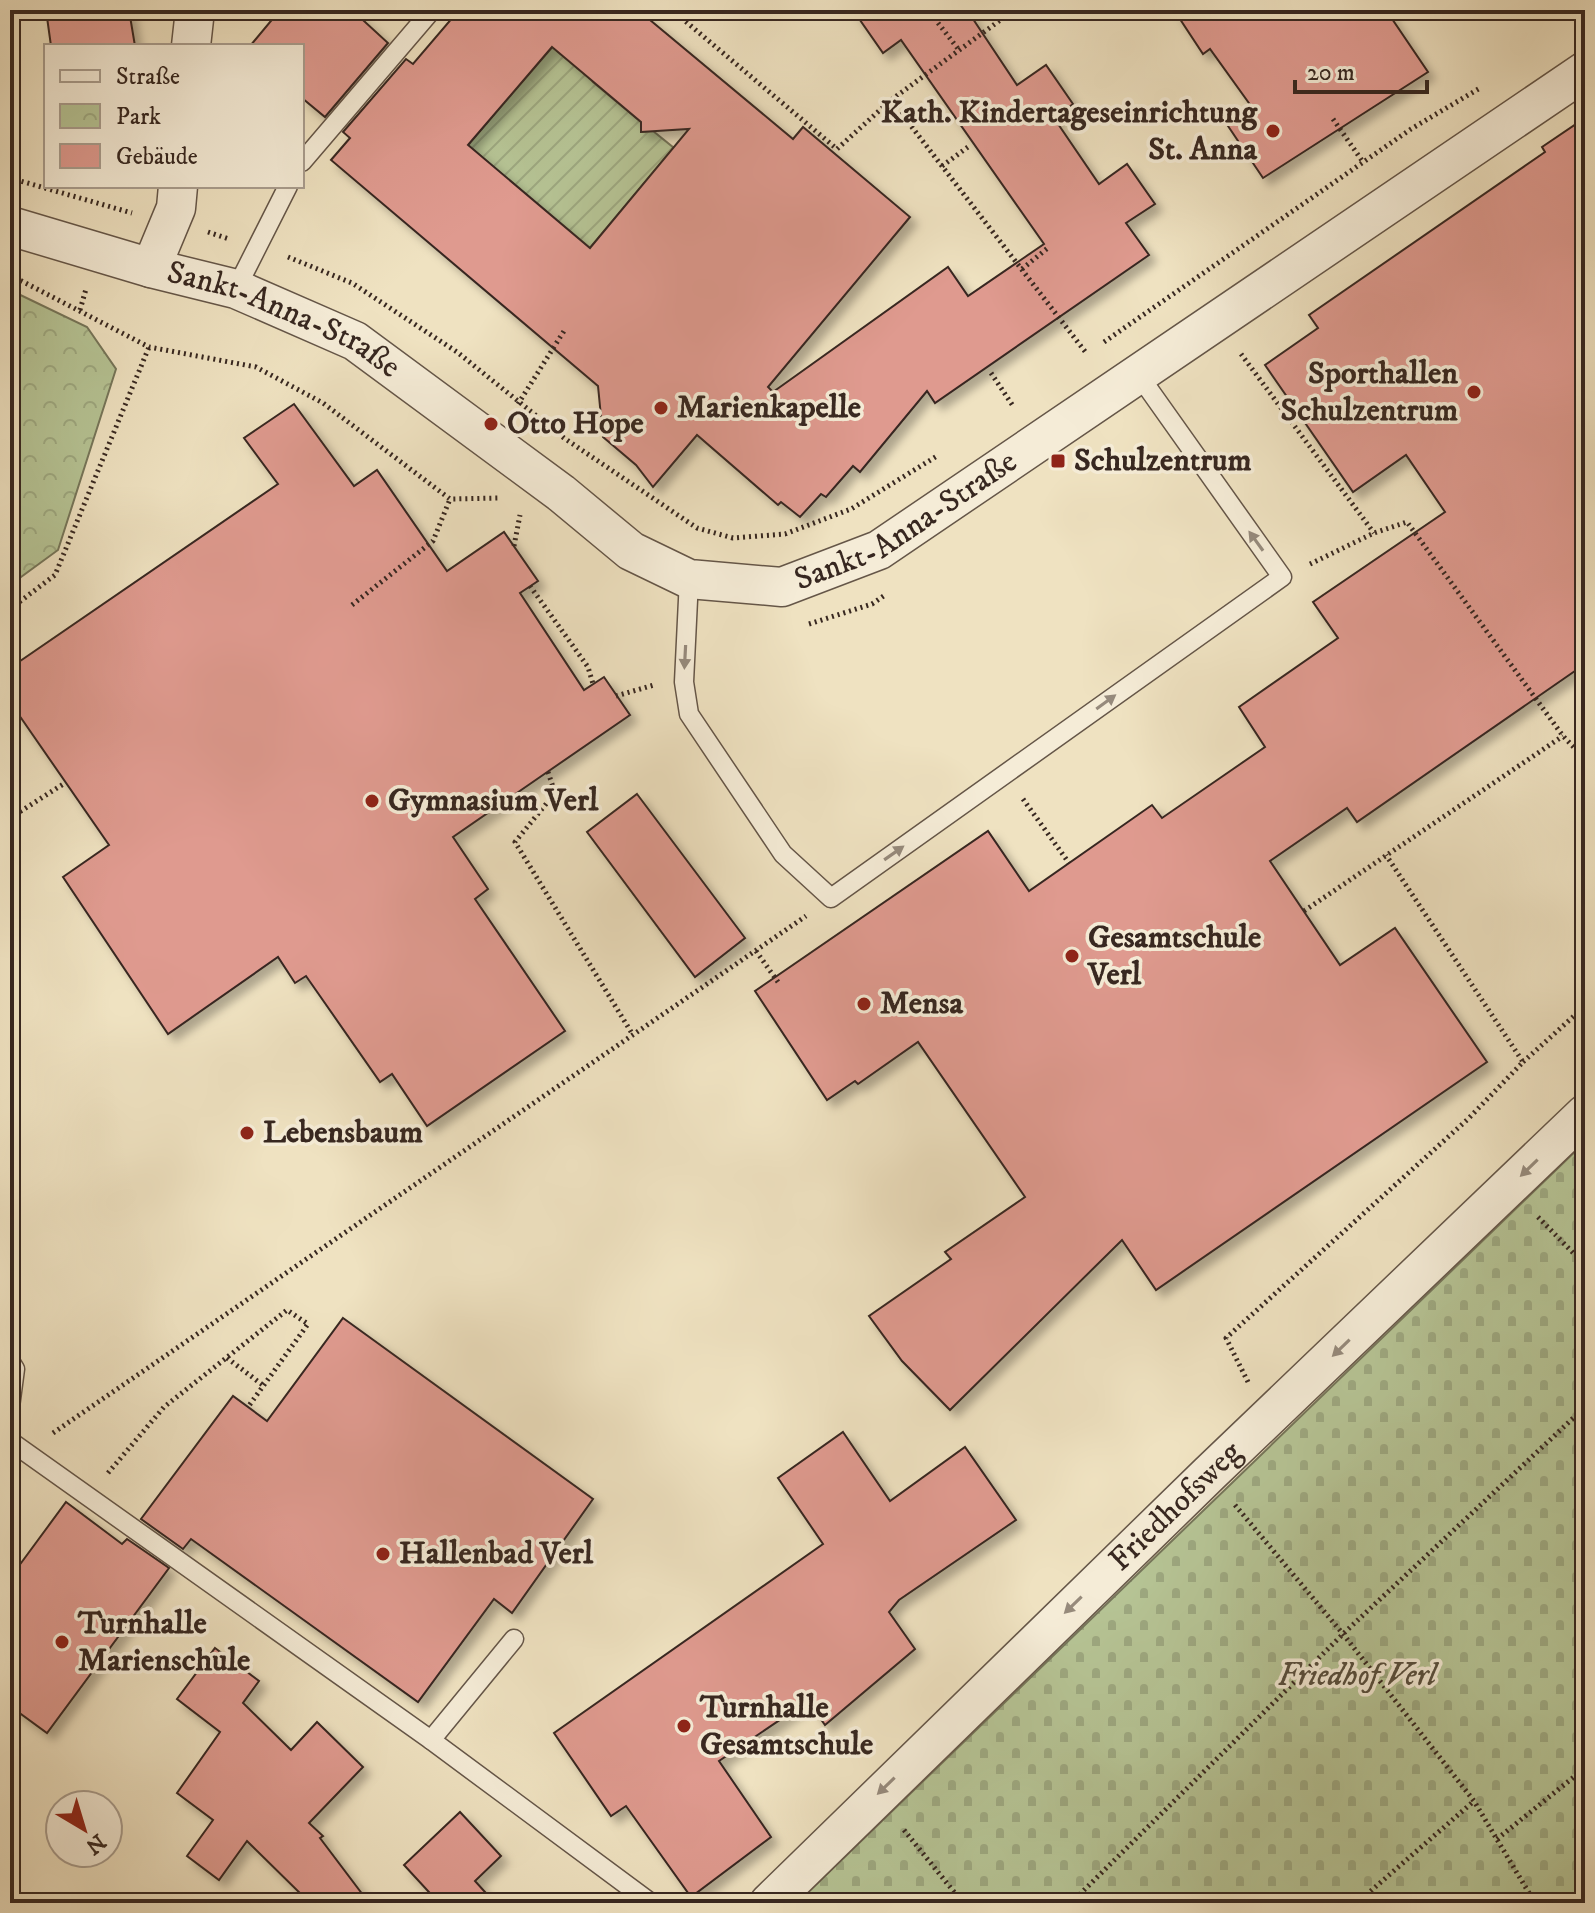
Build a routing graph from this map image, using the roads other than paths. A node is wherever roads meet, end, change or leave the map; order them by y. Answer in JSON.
{"nodes":[{"id":1,"x":195,"y":10,"type":"edge"},
{"id":2,"x":432,"y":10,"type":"edge"},
{"id":3,"x":191,"y":44,"type":"edge"},
{"id":4,"x":1585,"y":71,"type":"edge"},
{"id":5,"x":304,"y":160,"type":"edge"},
{"id":6,"x":178,"y":188,"type":"edge"},
{"id":7,"x":287,"y":188,"type":"edge"},
{"id":8,"x":10,"y":226,"type":"edge"},
{"id":9,"x":151,"y":268,"type":"junction"},
{"id":10,"x":236,"y":289,"type":"junction"},
{"id":11,"x":1138,"y":374,"type":"junction"},
{"id":12,"x":689,"y":579,"type":"junction"},
{"id":13,"x":1585,"y":1114,"type":"edge"},
{"id":14,"x":10,"y":1361,"type":"edge"},
{"id":15,"x":10,"y":1407,"type":"edge"},
{"id":16,"x":10,"y":1441,"type":"edge"},
{"id":17,"x":514,"y":1639,"type":"dead end"},
{"id":18,"x":431,"y":1740,"type":"junction"},
{"id":19,"x":651,"y":1903,"type":"edge"},
{"id":20,"x":769,"y":1903,"type":"edge"}],
"edges":[{"from":1,"to":3,"type":"street"},
{"from":2,"to":5,"type":"lane"},
{"from":4,"to":11,"type":"street","name":"Sankt-Anna-Straße"},
{"from":6,"to":9,"type":"street"},
{"from":7,"to":10,"type":"lane"},
{"from":8,"to":9,"type":"street","name":"Sankt-Anna-Straße"},
{"from":9,"to":10,"type":"street","name":"Sankt-Anna-Straße"},
{"from":10,"to":12,"type":"street","name":"Sankt-Anna-Straße"},
{"from":11,"to":12,"type":"street","name":"Sankt-Anna-Straße"},
{"from":12,"to":11,"type":"lane","one_way":true},
{"from":13,"to":20,"type":"street","name":"Friedhofsweg","one_way":true},
{"from":14,"to":15,"type":"lane"},
{"from":16,"to":18,"type":"lane"},
{"from":17,"to":18,"type":"lane"},
{"from":18,"to":19,"type":"lane"}]}
